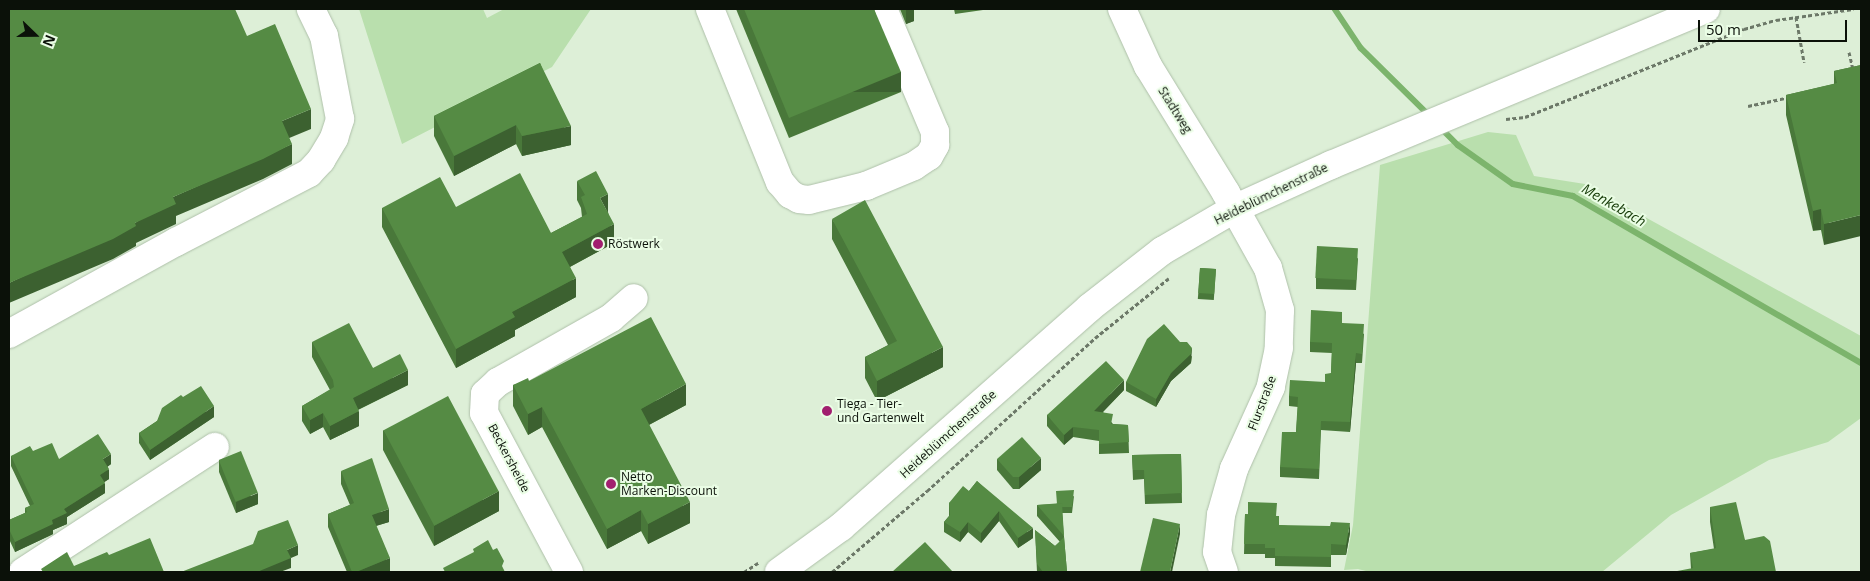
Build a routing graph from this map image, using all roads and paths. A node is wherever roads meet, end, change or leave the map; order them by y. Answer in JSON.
{"nodes":[{"id":1,"x":311,"y":9,"type":"edge"},
{"id":2,"x":710,"y":9,"type":"edge"},
{"id":3,"x":883,"y":9,"type":"edge"},
{"id":4,"x":1122,"y":9,"type":"edge"},
{"id":5,"x":1706,"y":9,"type":"edge"},
{"id":6,"x":1853,"y":9,"type":"edge"},
{"id":7,"x":1796,"y":17,"type":"junction"},
{"id":8,"x":1849,"y":52,"type":"dead end"},
{"id":9,"x":1804,"y":62,"type":"dead end"},
{"id":10,"x":1854,"y":76,"type":"edge"},
{"id":11,"x":1793,"y":97,"type":"edge"},
{"id":12,"x":1748,"y":106,"type":"dead end"},
{"id":13,"x":1500,"y":120,"type":"dead end"},
{"id":14,"x":1234,"y":209,"type":"junction"},
{"id":15,"x":1172,"y":276,"type":"dead end"},
{"id":16,"x":634,"y":298,"type":"dead end"},
{"id":17,"x":9,"y":334,"type":"edge"},
{"id":18,"x":215,"y":447,"type":"dead end"},
{"id":19,"x":23,"y":572,"type":"edge"},
{"id":20,"x":569,"y":572,"type":"edge"},
{"id":21,"x":779,"y":572,"type":"edge"},
{"id":22,"x":832,"y":572,"type":"edge"},
{"id":23,"x":1224,"y":572,"type":"edge"}],
"edges":[{"from":1,"to":17,"type":"street"},
{"from":2,"to":3,"type":"street"},
{"from":4,"to":14,"type":"street","name":"Stadtweg"},
{"from":5,"to":14,"type":"street","name":"Heideblümchenstraße"},
{"from":6,"to":7,"type":"path"},
{"from":7,"to":9,"type":"path"},
{"from":7,"to":13,"type":"path"},
{"from":8,"to":10,"type":"path"},
{"from":11,"to":12,"type":"path"},
{"from":14,"to":21,"type":"street","name":"Heideblümchenstraße"},
{"from":14,"to":23,"type":"street","name":"Flurstraße"},
{"from":15,"to":22,"type":"path"},
{"from":16,"to":20,"type":"street","name":"Beckersheide"},
{"from":18,"to":19,"type":"street"}]}
